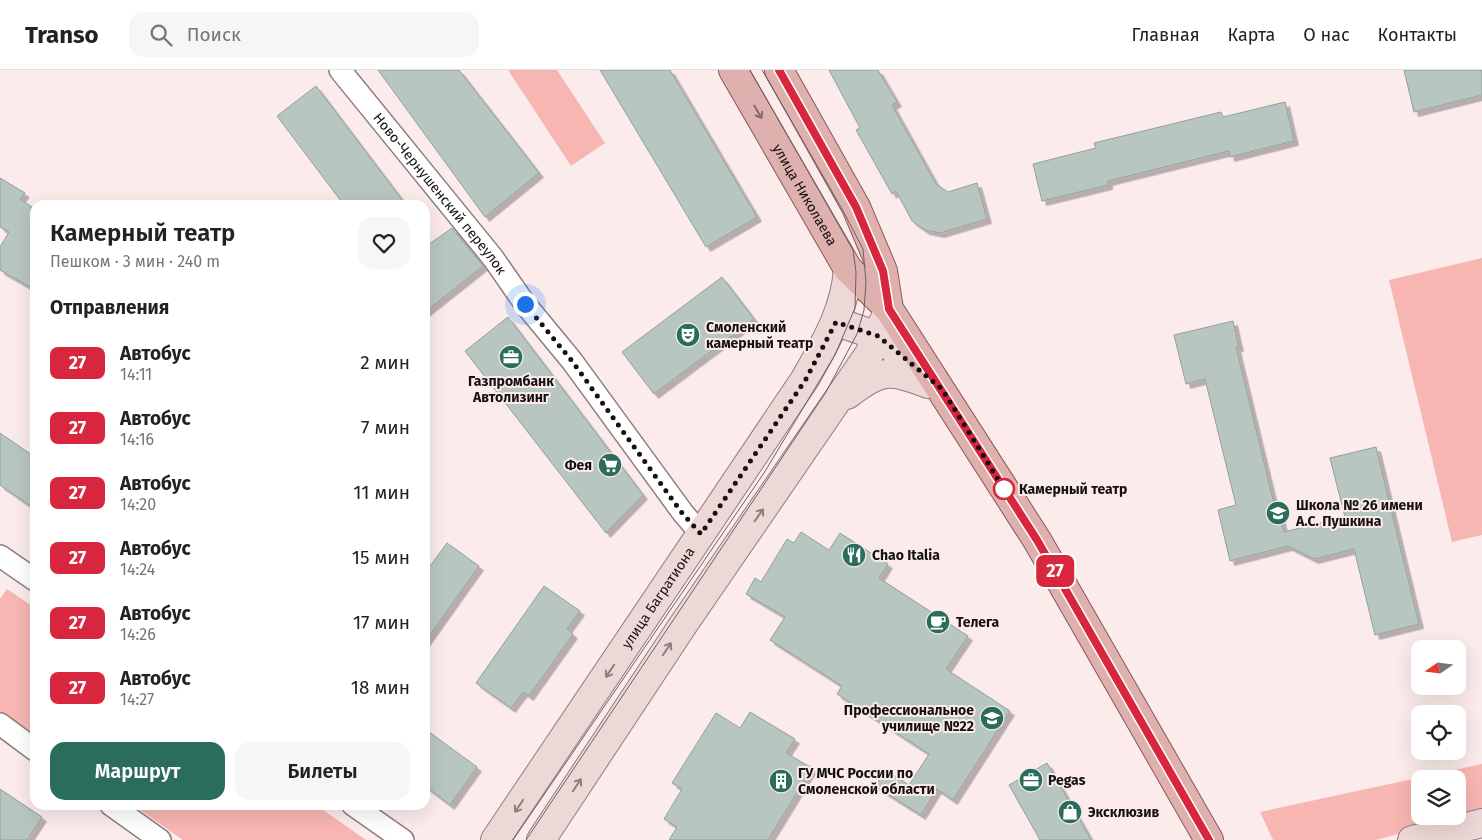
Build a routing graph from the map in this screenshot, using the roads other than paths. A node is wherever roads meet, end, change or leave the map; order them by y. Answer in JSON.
{"nodes":[{"id":1,"x":340,"y":70,"type":"edge"},
{"id":2,"x":734,"y":70,"type":"edge"},
{"id":3,"x":779,"y":70,"type":"edge"},
{"id":4,"x":848,"y":269,"type":"junction"},
{"id":5,"x":889,"y":309,"type":"junction"},
{"id":6,"x":836,"y":322,"type":"junction"},
{"id":7,"x":878,"y":336,"type":"junction"},
{"id":8,"x":942,"y":389,"type":"junction"},
{"id":9,"x":838,"y":402,"type":"junction"},
{"id":10,"x":701,"y":534,"type":"junction"},
{"id":11,"x":0,"y":556,"type":"edge"},
{"id":12,"x":30,"y":577,"type":"edge"},
{"id":13,"x":0,"y":724,"type":"edge"},
{"id":14,"x":30,"y":746,"type":"edge"},
{"id":15,"x":118,"y":810,"type":"edge"},
{"id":16,"x":360,"y":810,"type":"edge"},
{"id":17,"x":1482,"y":823,"type":"edge"},
{"id":18,"x":160,"y":840,"type":"edge"},
{"id":19,"x":403,"y":840,"type":"edge"},
{"id":20,"x":495,"y":840,"type":"edge"},
{"id":21,"x":541,"y":840,"type":"edge"},
{"id":22,"x":1209,"y":840,"type":"edge"},
{"id":23,"x":1412,"y":840,"type":"edge"}],
"edges":[{"from":1,"to":10,"type":"street","name":"Ново-Чернушенский переулок"},
{"from":2,"to":4,"type":"main road","name":"улица Николаева","one_way":true},
{"from":3,"to":5,"type":"main road","name":"улица Николаева"},
{"from":4,"to":5,"type":"main road","name":"улица Николаева"},
{"from":4,"to":6,"type":"main road","name":"улица Багратиона"},
{"from":5,"to":7,"type":"main road"},
{"from":5,"to":8,"type":"main road","name":"улица Николаева"},
{"from":6,"to":7,"type":"main road"},
{"from":6,"to":10,"type":"main road","name":"улица Багратиона"},
{"from":7,"to":8,"type":"main road"},
{"from":7,"to":9,"type":"main road"},
{"from":8,"to":9,"type":"main road"},
{"from":8,"to":22,"type":"main road","name":"улица Николаева"},
{"from":21,"to":9,"type":"main road","one_way":true},
{"from":10,"to":20,"type":"main road","name":"улица Багратиона","one_way":true},
{"from":11,"to":12,"type":"street"},
{"from":13,"to":14,"type":"street"},
{"from":15,"to":18,"type":"street"},
{"from":16,"to":19,"type":"street"},
{"from":17,"to":23,"type":"main road"}]}
